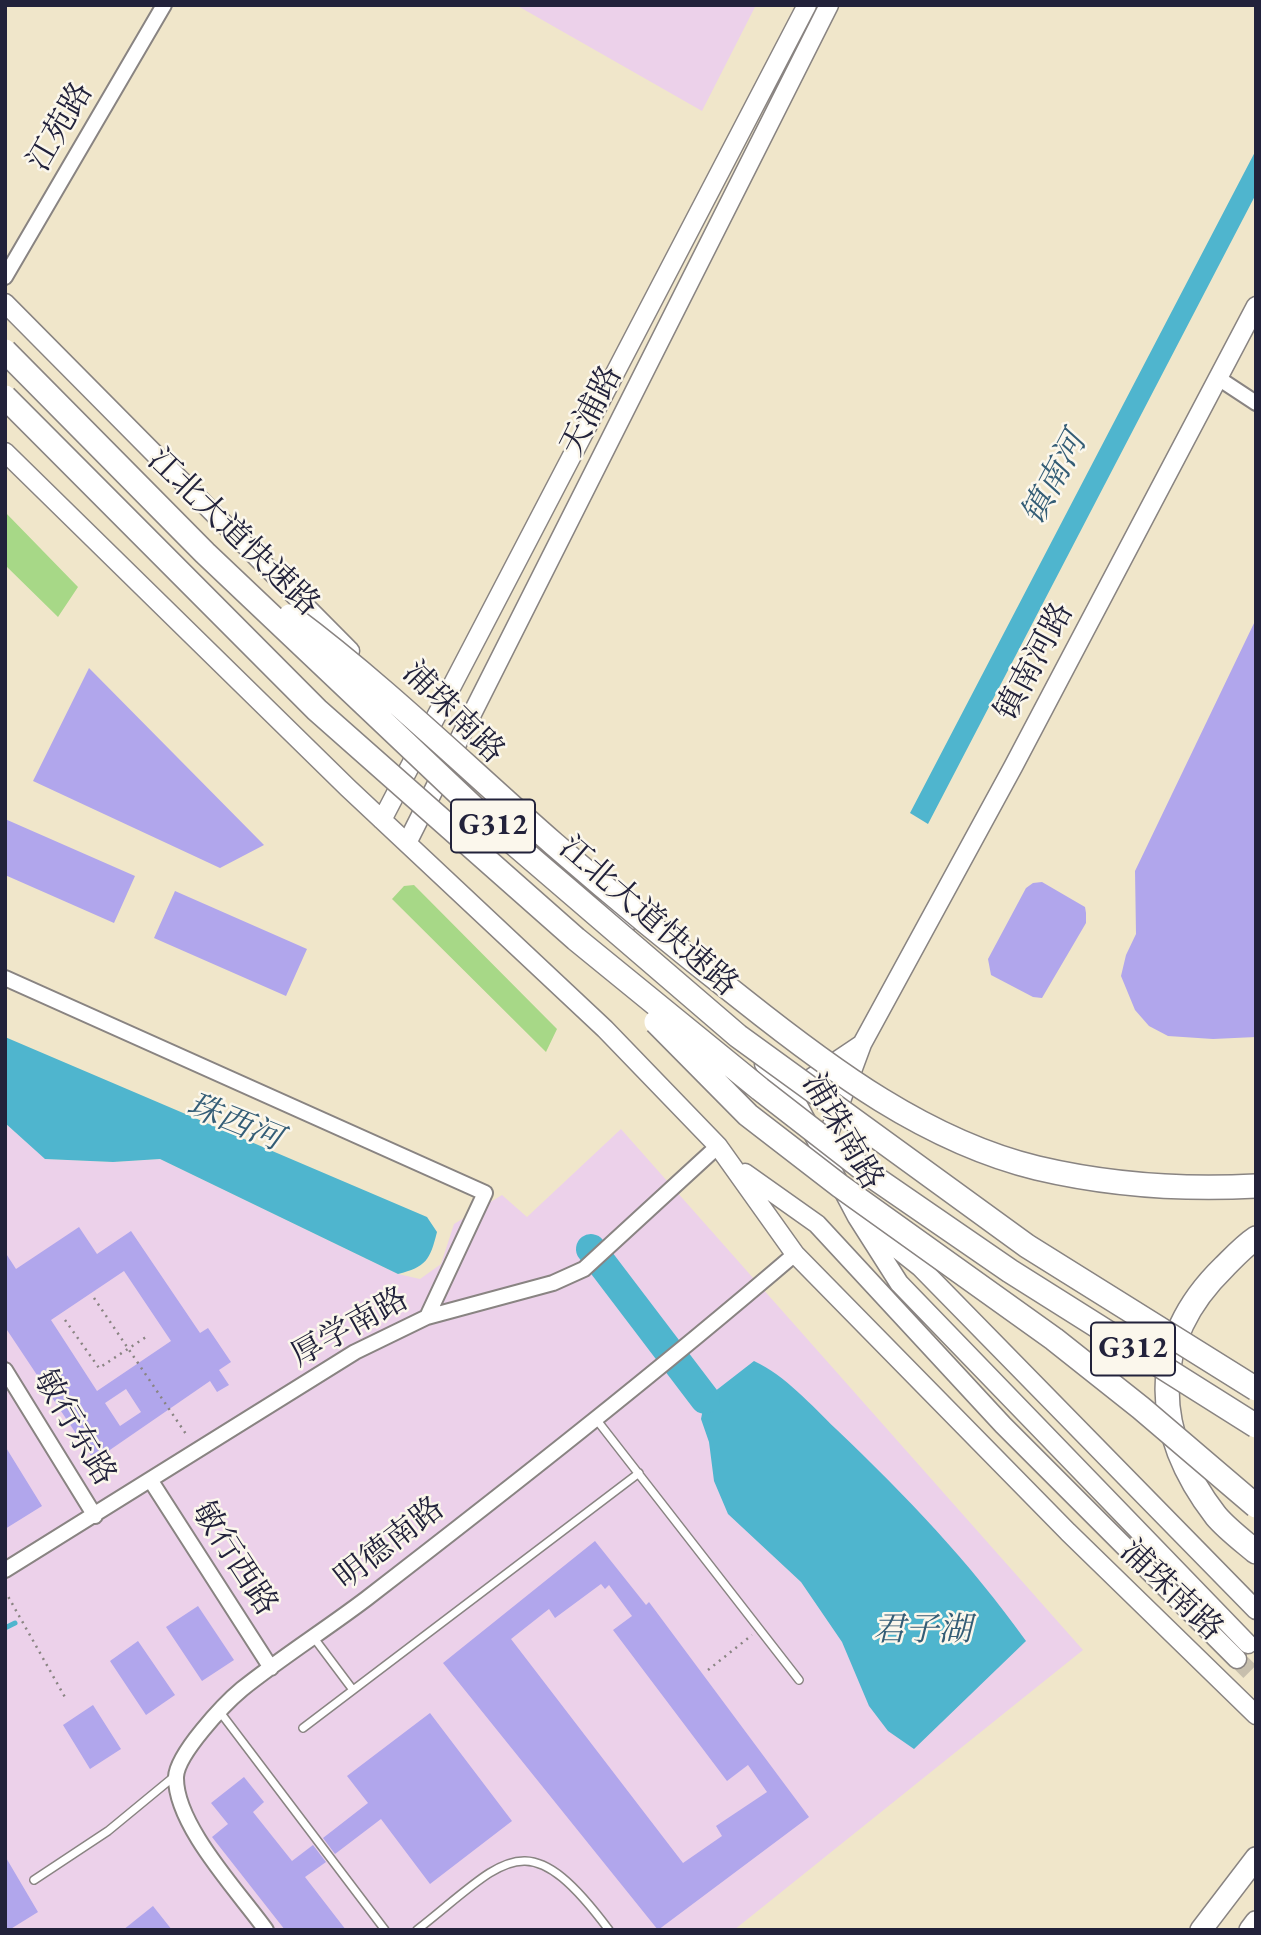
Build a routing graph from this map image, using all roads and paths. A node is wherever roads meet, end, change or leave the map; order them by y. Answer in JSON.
{"nodes":[{"id":1,"x":164,"y":5,"type":"edge"},
{"id":2,"x":807,"y":5,"type":"edge"},
{"id":3,"x":829,"y":5,"type":"edge"},
{"id":4,"x":5,"y":277,"type":"edge"},
{"id":5,"x":5,"y":303,"type":"edge"},
{"id":6,"x":1256,"y":306,"type":"edge"},
{"id":7,"x":5,"y":351,"type":"edge"},
{"id":8,"x":1218,"y":378,"type":"junction"},
{"id":9,"x":5,"y":397,"type":"edge"},
{"id":10,"x":1256,"y":403,"type":"edge"},
{"id":11,"x":5,"y":452,"type":"edge"},
{"id":12,"x":205,"y":553,"type":"junction"},
{"id":13,"x":429,"y":730,"type":"junction"},
{"id":14,"x":452,"y":753,"type":"junction"},
{"id":15,"x":382,"y":820,"type":"junction"},
{"id":16,"x":407,"y":843,"type":"junction"},
{"id":17,"x":576,"y":939,"type":"junction"},
{"id":18,"x":5,"y":978,"type":"edge"},
{"id":19,"x":862,"y":1044,"type":"junction"},
{"id":20,"x":791,"y":1092,"type":"junction"},
{"id":21,"x":718,"y":1146,"type":"junction"},
{"id":22,"x":822,"y":1152,"type":"junction"},
{"id":23,"x":736,"y":1167,"type":"junction"},
{"id":24,"x":1256,"y":1186,"type":"edge"},
{"id":25,"x":857,"y":1217,"type":"junction"},
{"id":26,"x":1256,"y":1238,"type":"edge"},
{"id":27,"x":795,"y":1254,"type":"junction"},
{"id":28,"x":94,"y":1298,"type":"dead end"},
{"id":29,"x":426,"y":1317,"type":"junction"},
{"id":30,"x":65,"y":1320,"type":"dead end"},
{"id":31,"x":149,"y":1335,"type":"dead end"},
{"id":32,"x":129,"y":1348,"type":"junction"},
{"id":33,"x":5,"y":1370,"type":"edge"},
{"id":34,"x":1256,"y":1390,"type":"edge"},
{"id":35,"x":596,"y":1419,"type":"junction"},
{"id":36,"x":1256,"y":1426,"type":"edge"},
{"id":37,"x":197,"y":1451,"type":"junction"},
{"id":38,"x":639,"y":1473,"type":"junction"},
{"id":39,"x":151,"y":1481,"type":"junction"},
{"id":40,"x":1256,"y":1506,"type":"edge"},
{"id":41,"x":94,"y":1516,"type":"junction"},
{"id":42,"x":1256,"y":1552,"type":"edge"},
{"id":43,"x":5,"y":1570,"type":"edge"},
{"id":44,"x":5,"y":1591,"type":"edge"},
{"id":45,"x":1256,"y":1610,"type":"edge"},
{"id":46,"x":760,"y":1629,"type":"junction"},
{"id":47,"x":314,"y":1638,"type":"junction"},
{"id":48,"x":1248,"y":1644,"type":"tunnel mouth"},
{"id":49,"x":1237,"y":1659,"type":"tunnel mouth"},
{"id":50,"x":271,"y":1668,"type":"junction"},
{"id":51,"x":708,"y":1670,"type":"dead end"},
{"id":52,"x":799,"y":1680,"type":"dead end"},
{"id":53,"x":353,"y":1690,"type":"junction"},
{"id":54,"x":66,"y":1699,"type":"dead end"},
{"id":55,"x":220,"y":1712,"type":"junction"},
{"id":56,"x":1256,"y":1715,"type":"edge"},
{"id":57,"x":303,"y":1728,"type":"dead end"},
{"id":58,"x":176,"y":1775,"type":"junction"},
{"id":59,"x":1256,"y":1858,"type":"edge"},
{"id":60,"x":34,"y":1880,"type":"dead end"},
{"id":61,"x":1256,"y":1922,"type":"edge"},
{"id":62,"x":266,"y":1930,"type":"edge"},
{"id":63,"x":385,"y":1930,"type":"edge"},
{"id":64,"x":417,"y":1930,"type":"edge"},
{"id":65,"x":609,"y":1930,"type":"edge"},
{"id":66,"x":1201,"y":1930,"type":"edge"},
{"id":67,"x":1250,"y":1930,"type":"edge"}],
"edges":[{"from":1,"to":4,"type":"street","name":"江苑路"},
{"from":2,"to":13,"type":"street"},
{"from":3,"to":14,"type":"street","name":"天浦路"},
{"from":5,"to":13,"type":"street","name":"浦珠南路"},
{"from":6,"to":8,"type":"street","name":"镇南河路"},
{"from":7,"to":12,"type":"highway","name":"江北大道快速路","number":"G312","bridge":true},
{"from":8,"to":10,"type":"street"},
{"from":8,"to":19,"type":"street","name":"镇南河路"},
{"from":9,"to":17,"type":"highway","name":"江北大道快速路","number":"G312","bridge":true},
{"from":11,"to":15,"type":"street","name":"浦珠南路"},
{"from":12,"to":24,"type":"highway","bridge":true},
{"from":12,"to":34,"type":"highway","name":"江北大道快速路","number":"G312","bridge":true},
{"from":13,"to":14,"type":"street","name":"浦珠南路"},
{"from":13,"to":15,"type":"street"},
{"from":14,"to":16,"type":"street","name":"天浦路"},
{"from":14,"to":20,"type":"street","name":"浦珠南路"},
{"from":15,"to":16,"type":"street","name":"浦珠南路"},
{"from":16,"to":21,"type":"street","name":"浦珠南路"},
{"from":17,"to":36,"type":"highway","name":"江北大道快速路","number":"G312","bridge":true},
{"from":17,"to":40,"type":"highway","bridge":true},
{"from":18,"to":29,"type":"street"},
{"from":19,"to":20,"type":"street"},
{"from":19,"to":22,"type":"street","name":"镇南河路"},
{"from":20,"to":22,"type":"street","name":"浦珠南路"},
{"from":21,"to":23,"type":"street","name":"浦珠南路"},
{"from":21,"to":29,"type":"street","name":"厚学南路"},
{"from":22,"to":25,"type":"street","name":"浦珠南路"},
{"from":23,"to":27,"type":"street","name":"浦珠南路"},
{"from":23,"to":49,"type":"street","name":"浦珠南路"},
{"from":25,"to":45,"type":"street","name":"浦珠南路"},
{"from":25,"to":48,"type":"street","name":"浦珠南路"},
{"from":26,"to":42,"type":"highway","bridge":true},
{"from":27,"to":35,"type":"street","name":"明德南路"},
{"from":27,"to":56,"type":"street","name":"浦珠南路"},
{"from":28,"to":32,"type":"path"},
{"from":29,"to":37,"type":"street","name":"厚学南路"},
{"from":30,"to":32,"type":"path"},
{"from":31,"to":32,"type":"path"},
{"from":32,"to":37,"type":"path"},
{"from":33,"to":41,"type":"street","name":"敏行东路"},
{"from":35,"to":38,"type":"lane"},
{"from":35,"to":47,"type":"street","name":"明德南路"},
{"from":37,"to":39,"type":"street","name":"厚学南路"},
{"from":38,"to":46,"type":"lane"},
{"from":38,"to":53,"type":"lane"},
{"from":39,"to":41,"type":"street","name":"厚学南路"},
{"from":39,"to":50,"type":"street","name":"敏行西路"},
{"from":41,"to":43,"type":"street","name":"厚学南路"},
{"from":44,"to":54,"type":"path"},
{"from":46,"to":51,"type":"path"},
{"from":46,"to":52,"type":"lane"},
{"from":47,"to":50,"type":"street","name":"明德南路"},
{"from":47,"to":53,"type":"lane"},
{"from":50,"to":55,"type":"street","name":"明德南路"},
{"from":53,"to":57,"type":"lane"},
{"from":55,"to":58,"type":"street","name":"明德南路"},
{"from":55,"to":63,"type":"lane"},
{"from":58,"to":60,"type":"lane"},
{"from":58,"to":62,"type":"street"},
{"from":59,"to":66,"type":"main road"},
{"from":61,"to":67,"type":"main road"},
{"from":64,"to":65,"type":"lane"}]}
